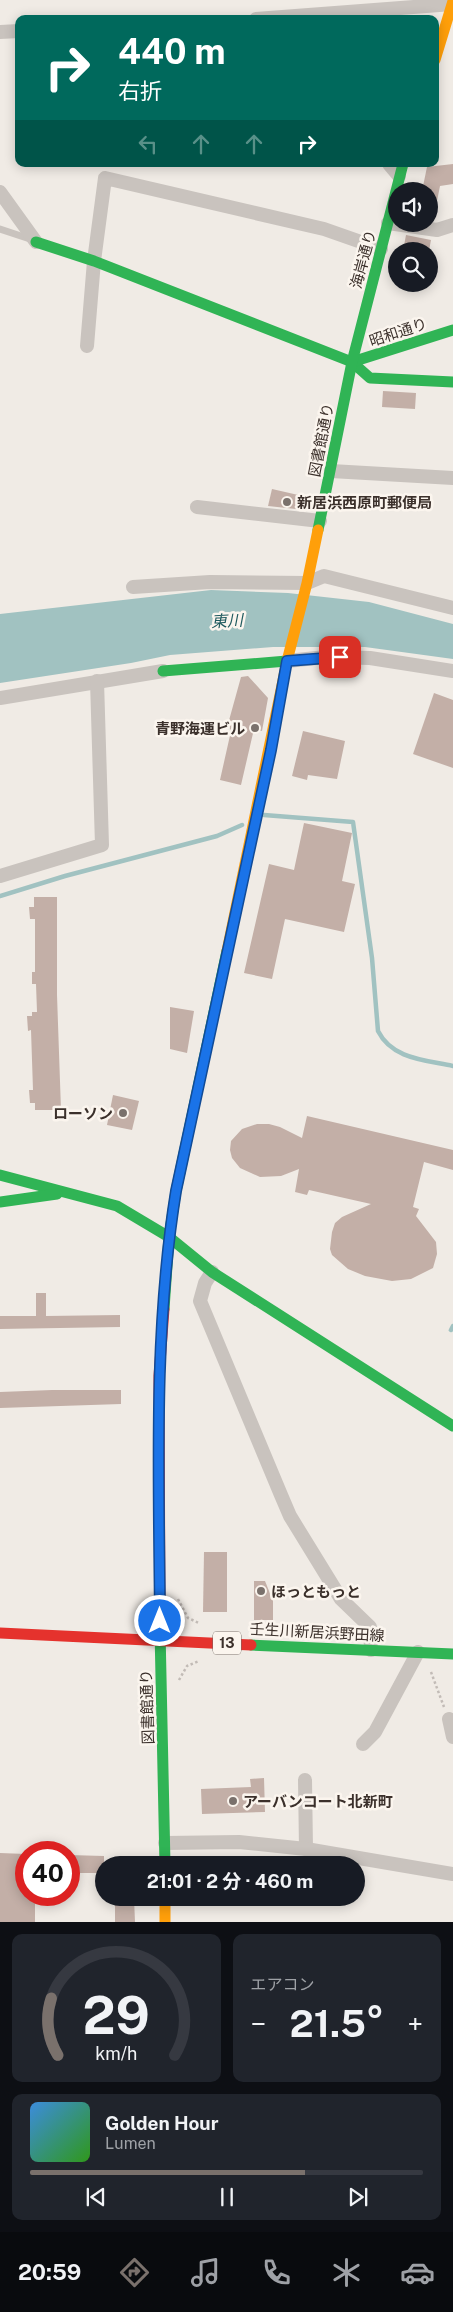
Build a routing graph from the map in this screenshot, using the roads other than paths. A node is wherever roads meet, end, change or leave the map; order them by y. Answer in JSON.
{"nodes":[{"id":1,"x":453,"y":3,"type":"edge"},
{"id":2,"x":369,"y":14,"type":"edge"},
{"id":3,"x":346,"y":15,"type":"edge"},
{"id":4,"x":0,"y":32,"type":"edge"},
{"id":5,"x":15,"y":32,"type":"edge"},
{"id":6,"x":439,"y":47,"type":"edge"},
{"id":7,"x":0,"y":192,"type":"edge"},
{"id":8,"x":388,"y":223,"type":"edge"},
{"id":9,"x":453,"y":225,"type":"edge"},
{"id":10,"x":0,"y":229,"type":"edge"},
{"id":11,"x":438,"y":230,"type":"edge"},
{"id":12,"x":36,"y":242,"type":"junction"},
{"id":13,"x":381,"y":249,"type":"junction"},
{"id":14,"x":94,"y":261,"type":"junction"},
{"id":15,"x":453,"y":330,"type":"edge"},
{"id":16,"x":87,"y":346,"type":"dead end"},
{"id":17,"x":352,"y":362,"type":"junction"},
{"id":18,"x":453,"y":382,"type":"edge"},
{"id":19,"x":331,"y":471,"type":"junction"},
{"id":20,"x":453,"y":478,"type":"edge"},
{"id":21,"x":197,"y":507,"type":"dead end"},
{"id":22,"x":320,"y":521,"type":"junction"},
{"id":23,"x":307,"y":584,"type":"junction"},
{"id":24,"x":133,"y":587,"type":"dead end"},
{"id":25,"x":453,"y":608,"type":"edge"},
{"id":26,"x":287,"y":661,"type":"junction"},
{"id":27,"x":163,"y":671,"type":"joint"},
{"id":28,"x":453,"y":671,"type":"edge"},
{"id":29,"x":97,"y":682,"type":"junction"},
{"id":30,"x":0,"y":698,"type":"edge"},
{"id":31,"x":0,"y":876,"type":"edge"},
{"id":32,"x":0,"y":1175,"type":"edge"},
{"id":33,"x":66,"y":1193,"type":"junction"},
{"id":34,"x":0,"y":1202,"type":"edge"},
{"id":35,"x":169,"y":1237,"type":"junction"},
{"id":36,"x":212,"y":1272,"type":"junction"},
{"id":37,"x":453,"y":1426,"type":"edge"},
{"id":38,"x":0,"y":1633,"type":"edge"},
{"id":39,"x":160,"y":1640,"type":"junction"},
{"id":40,"x":370,"y":1650,"type":"junction"},
{"id":41,"x":418,"y":1652,"type":"junction"},
{"id":42,"x":453,"y":1654,"type":"edge"},
{"id":43,"x":449,"y":1719,"type":"road end"},
{"id":44,"x":453,"y":1736,"type":"edge"},
{"id":45,"x":363,"y":1744,"type":"dead end"},
{"id":46,"x":305,"y":1780,"type":"dead end"},
{"id":47,"x":165,"y":1843,"type":"junction"},
{"id":48,"x":306,"y":1849,"type":"junction"},
{"id":49,"x":165,"y":1856,"type":"edge"},
{"id":50,"x":453,"y":1874,"type":"edge"},
{"id":51,"x":165,"y":1906,"type":"edge"},
{"id":52,"x":165,"y":1922,"type":"edge"}],
"edges":[{"from":1,"to":2,"type":"street"},
{"from":1,"to":6,"type":"street"},
{"from":2,"to":3,"type":"street"},
{"from":4,"to":5,"type":"street"},
{"from":7,"to":12,"type":"street"},
{"from":8,"to":13,"type":"street","name":"海岸通り"},
{"from":9,"to":11,"type":"street"},
{"from":10,"to":12,"type":"lane"},
{"from":12,"to":14,"type":"street"},
{"from":13,"to":14,"type":"street"},
{"from":13,"to":17,"type":"street","name":"海岸通り"},
{"from":14,"to":16,"type":"street"},
{"from":14,"to":17,"type":"street"},
{"from":15,"to":17,"type":"street","name":"昭和通り"},
{"from":17,"to":18,"type":"street"},
{"from":17,"to":19,"type":"street","name":"図書館通り"},
{"from":19,"to":20,"type":"street"},
{"from":19,"to":22,"type":"street","name":"図書館通り"},
{"from":21,"to":22,"type":"street"},
{"from":22,"to":23,"type":"street","name":"図書館通り"},
{"from":23,"to":24,"type":"street"},
{"from":23,"to":25,"type":"street"},
{"from":23,"to":26,"type":"street","name":"図書館通り"},
{"from":26,"to":27,"type":"street"},
{"from":26,"to":28,"type":"street"},
{"from":26,"to":35,"type":"street","name":"図書館通り"},
{"from":27,"to":29,"type":"street"},
{"from":29,"to":30,"type":"street"},
{"from":29,"to":31,"type":"street"},
{"from":32,"to":33,"type":"street"},
{"from":33,"to":34,"type":"street"},
{"from":33,"to":35,"type":"street"},
{"from":35,"to":36,"type":"street"},
{"from":35,"to":39,"type":"street","name":"図書館通り"},
{"from":36,"to":37,"type":"street"},
{"from":36,"to":40,"type":"street"},
{"from":38,"to":39,"type":"street","name":"壬生川新居浜野田線","number":"13"},
{"from":39,"to":40,"type":"street","name":"壬生川新居浜野田線","number":"13"},
{"from":39,"to":47,"type":"street","name":"図書館通り"},
{"from":40,"to":41,"type":"street","name":"壬生川新居浜野田線","number":"13"},
{"from":41,"to":42,"type":"street","name":"壬生川新居浜野田線","number":"13"},
{"from":41,"to":45,"type":"street"},
{"from":43,"to":44,"type":"street"},
{"from":46,"to":48,"type":"street"},
{"from":47,"to":48,"type":"street"},
{"from":47,"to":49,"type":"street","name":"図書館通り"},
{"from":48,"to":50,"type":"street"},
{"from":51,"to":52,"type":"street"}]}
